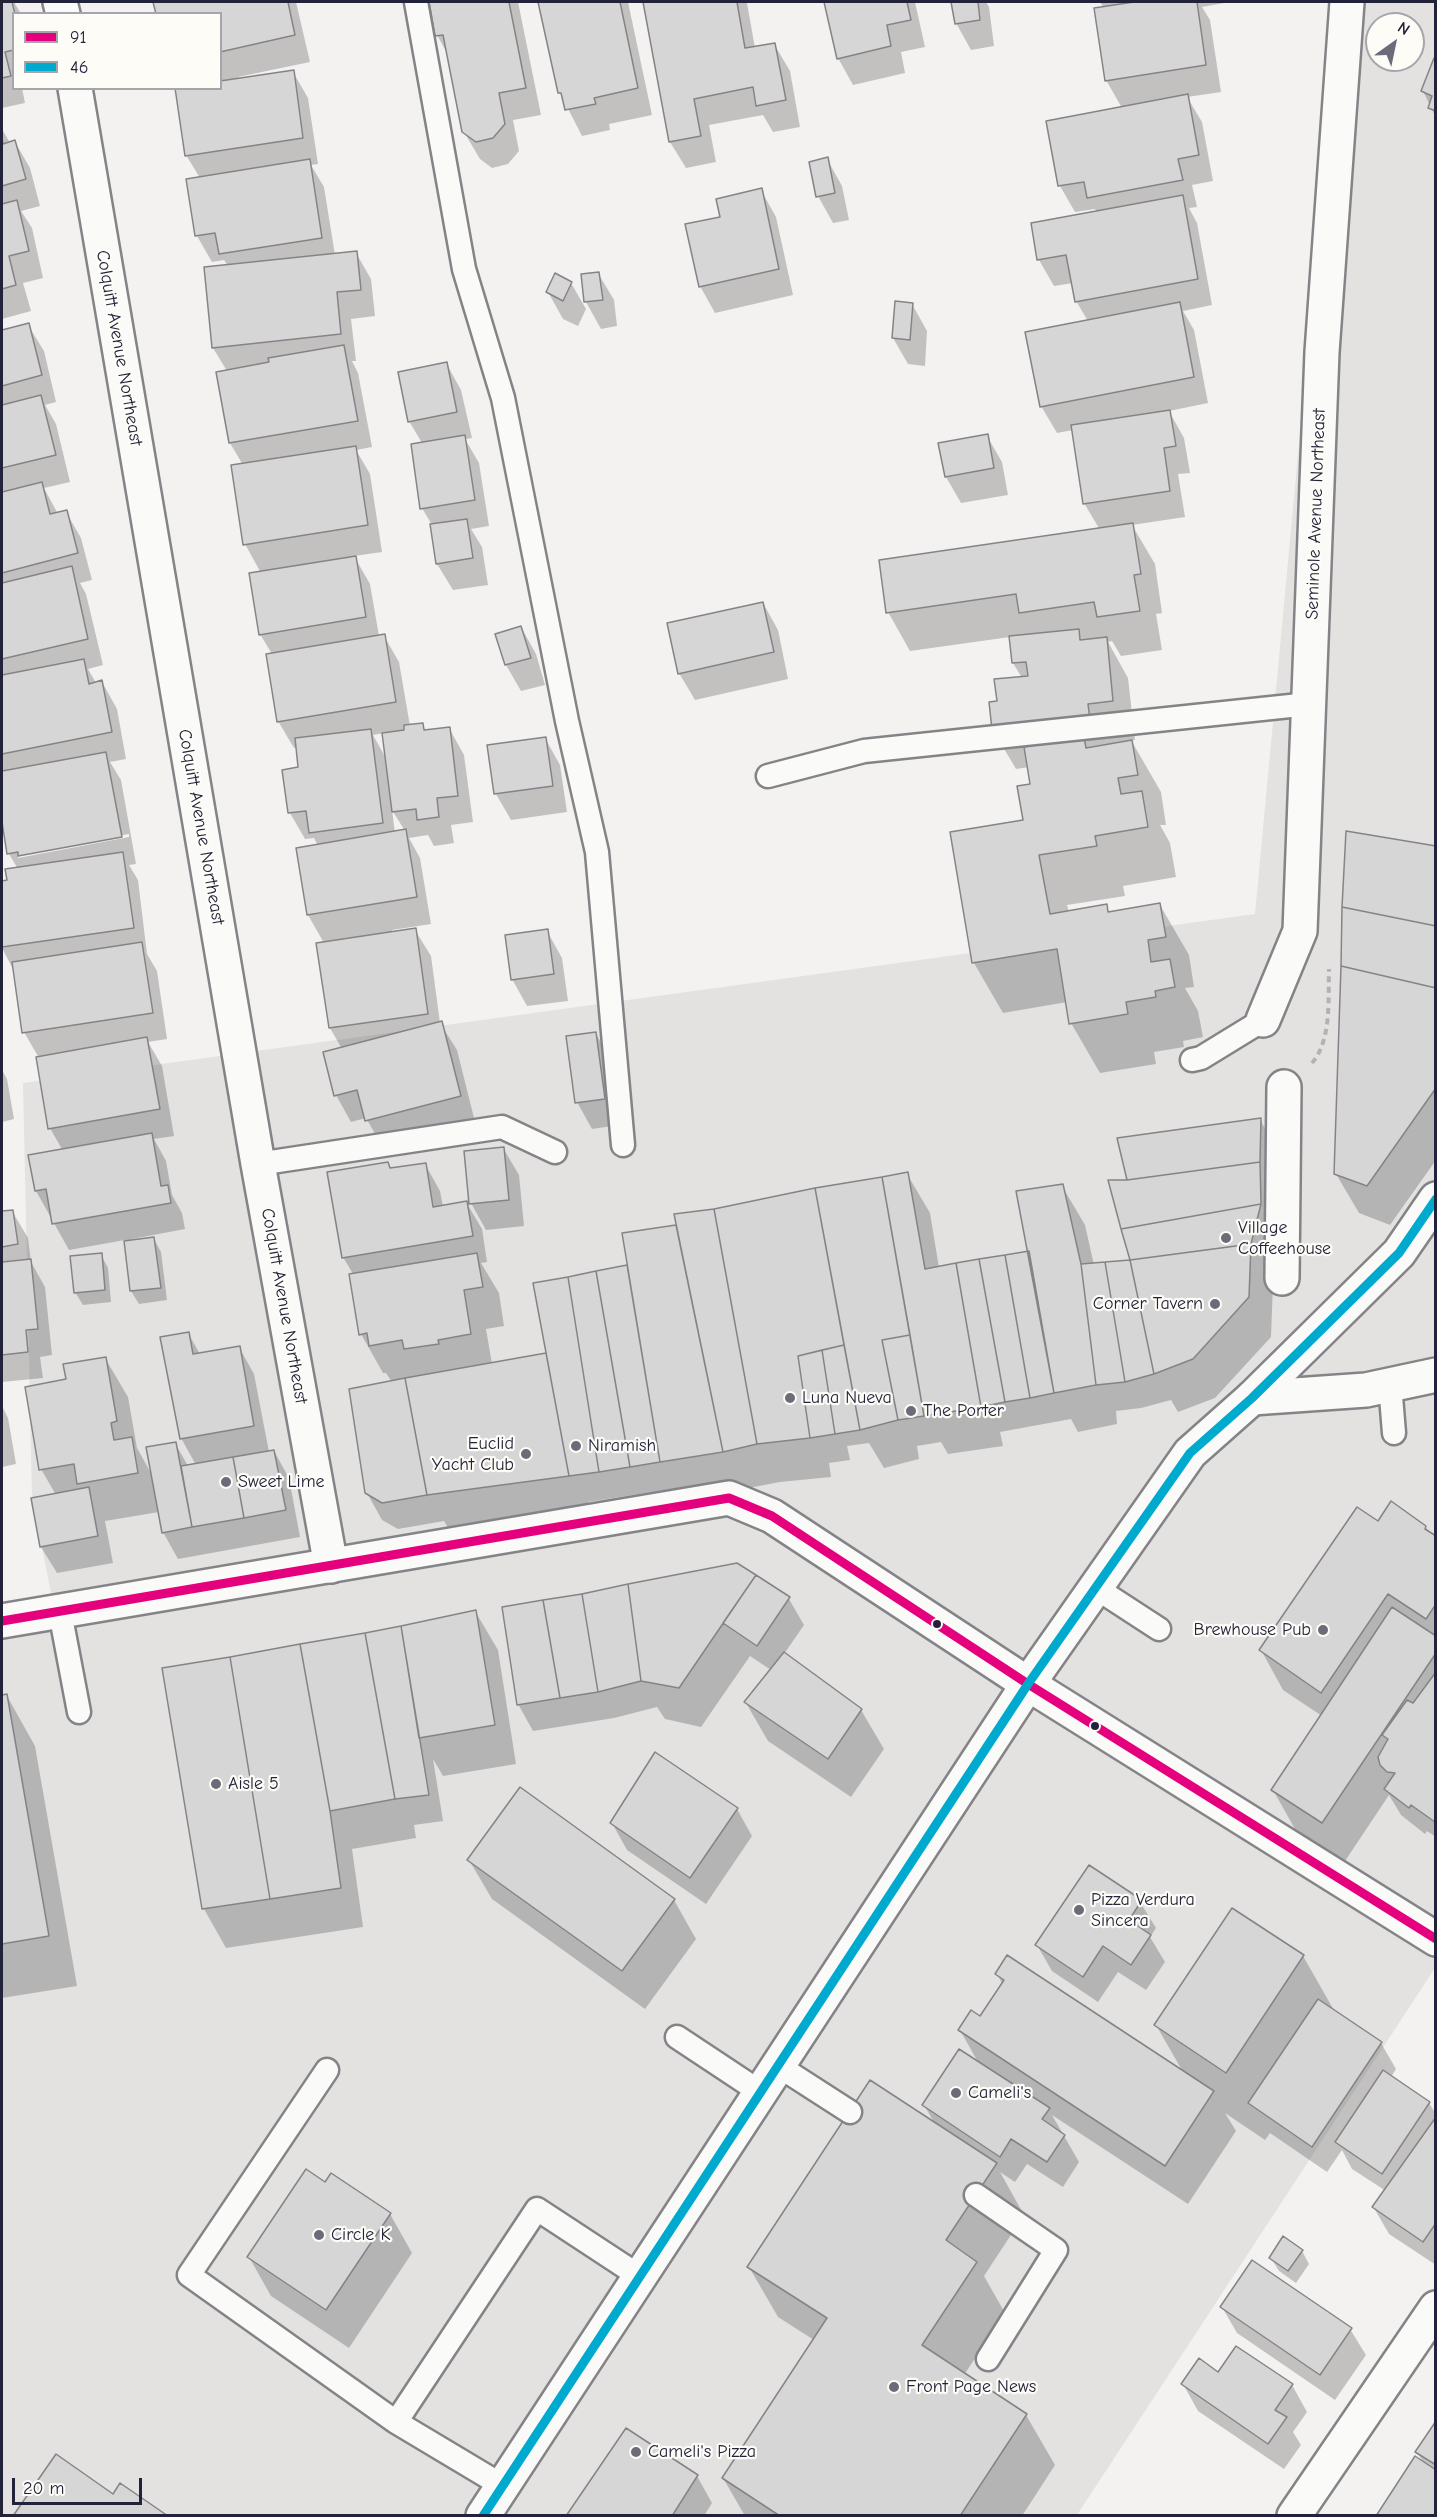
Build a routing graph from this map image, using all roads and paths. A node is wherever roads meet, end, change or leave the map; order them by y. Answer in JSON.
{"nodes":[{"id":1,"x":416,"y":2,"type":"edge"},
{"id":2,"x":1347,"y":2,"type":"edge"},
{"id":3,"x":75,"y":90,"type":"edge"},
{"id":4,"x":1309,"y":704,"type":"junction"},
{"id":5,"x":768,"y":776,"type":"dead end"},
{"id":6,"x":1263,"y":1020,"type":"joint"},
{"id":7,"x":1192,"y":1060,"type":"dead end"},
{"id":8,"x":1284,"y":1087,"type":"dead end"},
{"id":9,"x":623,"y":1145,"type":"dead end"},
{"id":10,"x":555,"y":1152,"type":"dead end"},
{"id":11,"x":258,"y":1164,"type":"junction"},
{"id":12,"x":1436,"y":1199,"type":"edge"},
{"id":13,"x":1282,"y":1278,"type":"dead end"},
{"id":14,"x":1436,"y":1375,"type":"edge"},
{"id":15,"x":1390,"y":1384,"type":"junction"},
{"id":16,"x":1252,"y":1398,"type":"junction"},
{"id":17,"x":1394,"y":1433,"type":"dead end"},
{"id":18,"x":331,"y":1566,"type":"junction"},
{"id":19,"x":1096,"y":1588,"type":"junction"},
{"id":20,"x":60,"y":1612,"type":"junction"},
{"id":21,"x":2,"y":1621,"type":"edge"},
{"id":22,"x":1159,"y":1629,"type":"dead end"},
{"id":23,"x":1028,"y":1684,"type":"junction"},
{"id":24,"x":79,"y":1712,"type":"dead end"},
{"id":25,"x":1436,"y":1939,"type":"edge"},
{"id":26,"x":677,"y":2037,"type":"dead end"},
{"id":27,"x":777,"y":2065,"type":"junction"},
{"id":28,"x":327,"y":2070,"type":"dead end"},
{"id":29,"x":760,"y":2092,"type":"junction"},
{"id":30,"x":850,"y":2112,"type":"dead end"},
{"id":31,"x":976,"y":2195,"type":"dead end"},
{"id":32,"x":639,"y":2276,"type":"junction"},
{"id":33,"x":1436,"y":2308,"type":"edge"},
{"id":34,"x":988,"y":2359,"type":"dead end"},
{"id":35,"x":396,"y":2422,"type":"junction"},
{"id":36,"x":503,"y":2486,"type":"junction"},
{"id":37,"x":483,"y":2516,"type":"edge"},
{"id":38,"x":1294,"y":2516,"type":"edge"}],
"edges":[{"from":1,"to":9,"type":"lane"},
{"from":2,"to":4,"type":"main road","name":"Seminole Avenue Northeast"},
{"from":3,"to":11,"type":"main road","name":"Colquitt Avenue Northeast"},
{"from":4,"to":5,"type":"lane"},
{"from":4,"to":6,"type":"main road","name":"Seminole Avenue Northeast"},
{"from":6,"to":7,"type":"lane"},
{"from":8,"to":13,"type":"main road"},
{"from":10,"to":11,"type":"lane"},
{"from":11,"to":18,"type":"main road","name":"Colquitt Avenue Northeast"},
{"from":12,"to":16,"type":"main road"},
{"from":14,"to":15,"type":"main road"},
{"from":15,"to":16,"type":"main road"},
{"from":15,"to":17,"type":"lane"},
{"from":16,"to":19,"type":"main road"},
{"from":18,"to":20,"type":"main road"},
{"from":18,"to":23,"type":"main road"},
{"from":19,"to":22,"type":"lane"},
{"from":19,"to":23,"type":"main road"},
{"from":20,"to":21,"type":"main road"},
{"from":20,"to":24,"type":"lane"},
{"from":23,"to":25,"type":"main road"},
{"from":23,"to":27,"type":"main road"},
{"from":26,"to":29,"type":"lane"},
{"from":27,"to":29,"type":"main road"},
{"from":27,"to":30,"type":"lane"},
{"from":28,"to":35,"type":"lane"},
{"from":29,"to":32,"type":"main road"},
{"from":31,"to":34,"type":"lane"},
{"from":32,"to":35,"type":"lane"},
{"from":32,"to":36,"type":"main road"},
{"from":33,"to":38,"type":"main road"},
{"from":35,"to":36,"type":"lane"},
{"from":36,"to":37,"type":"main road"}]}
